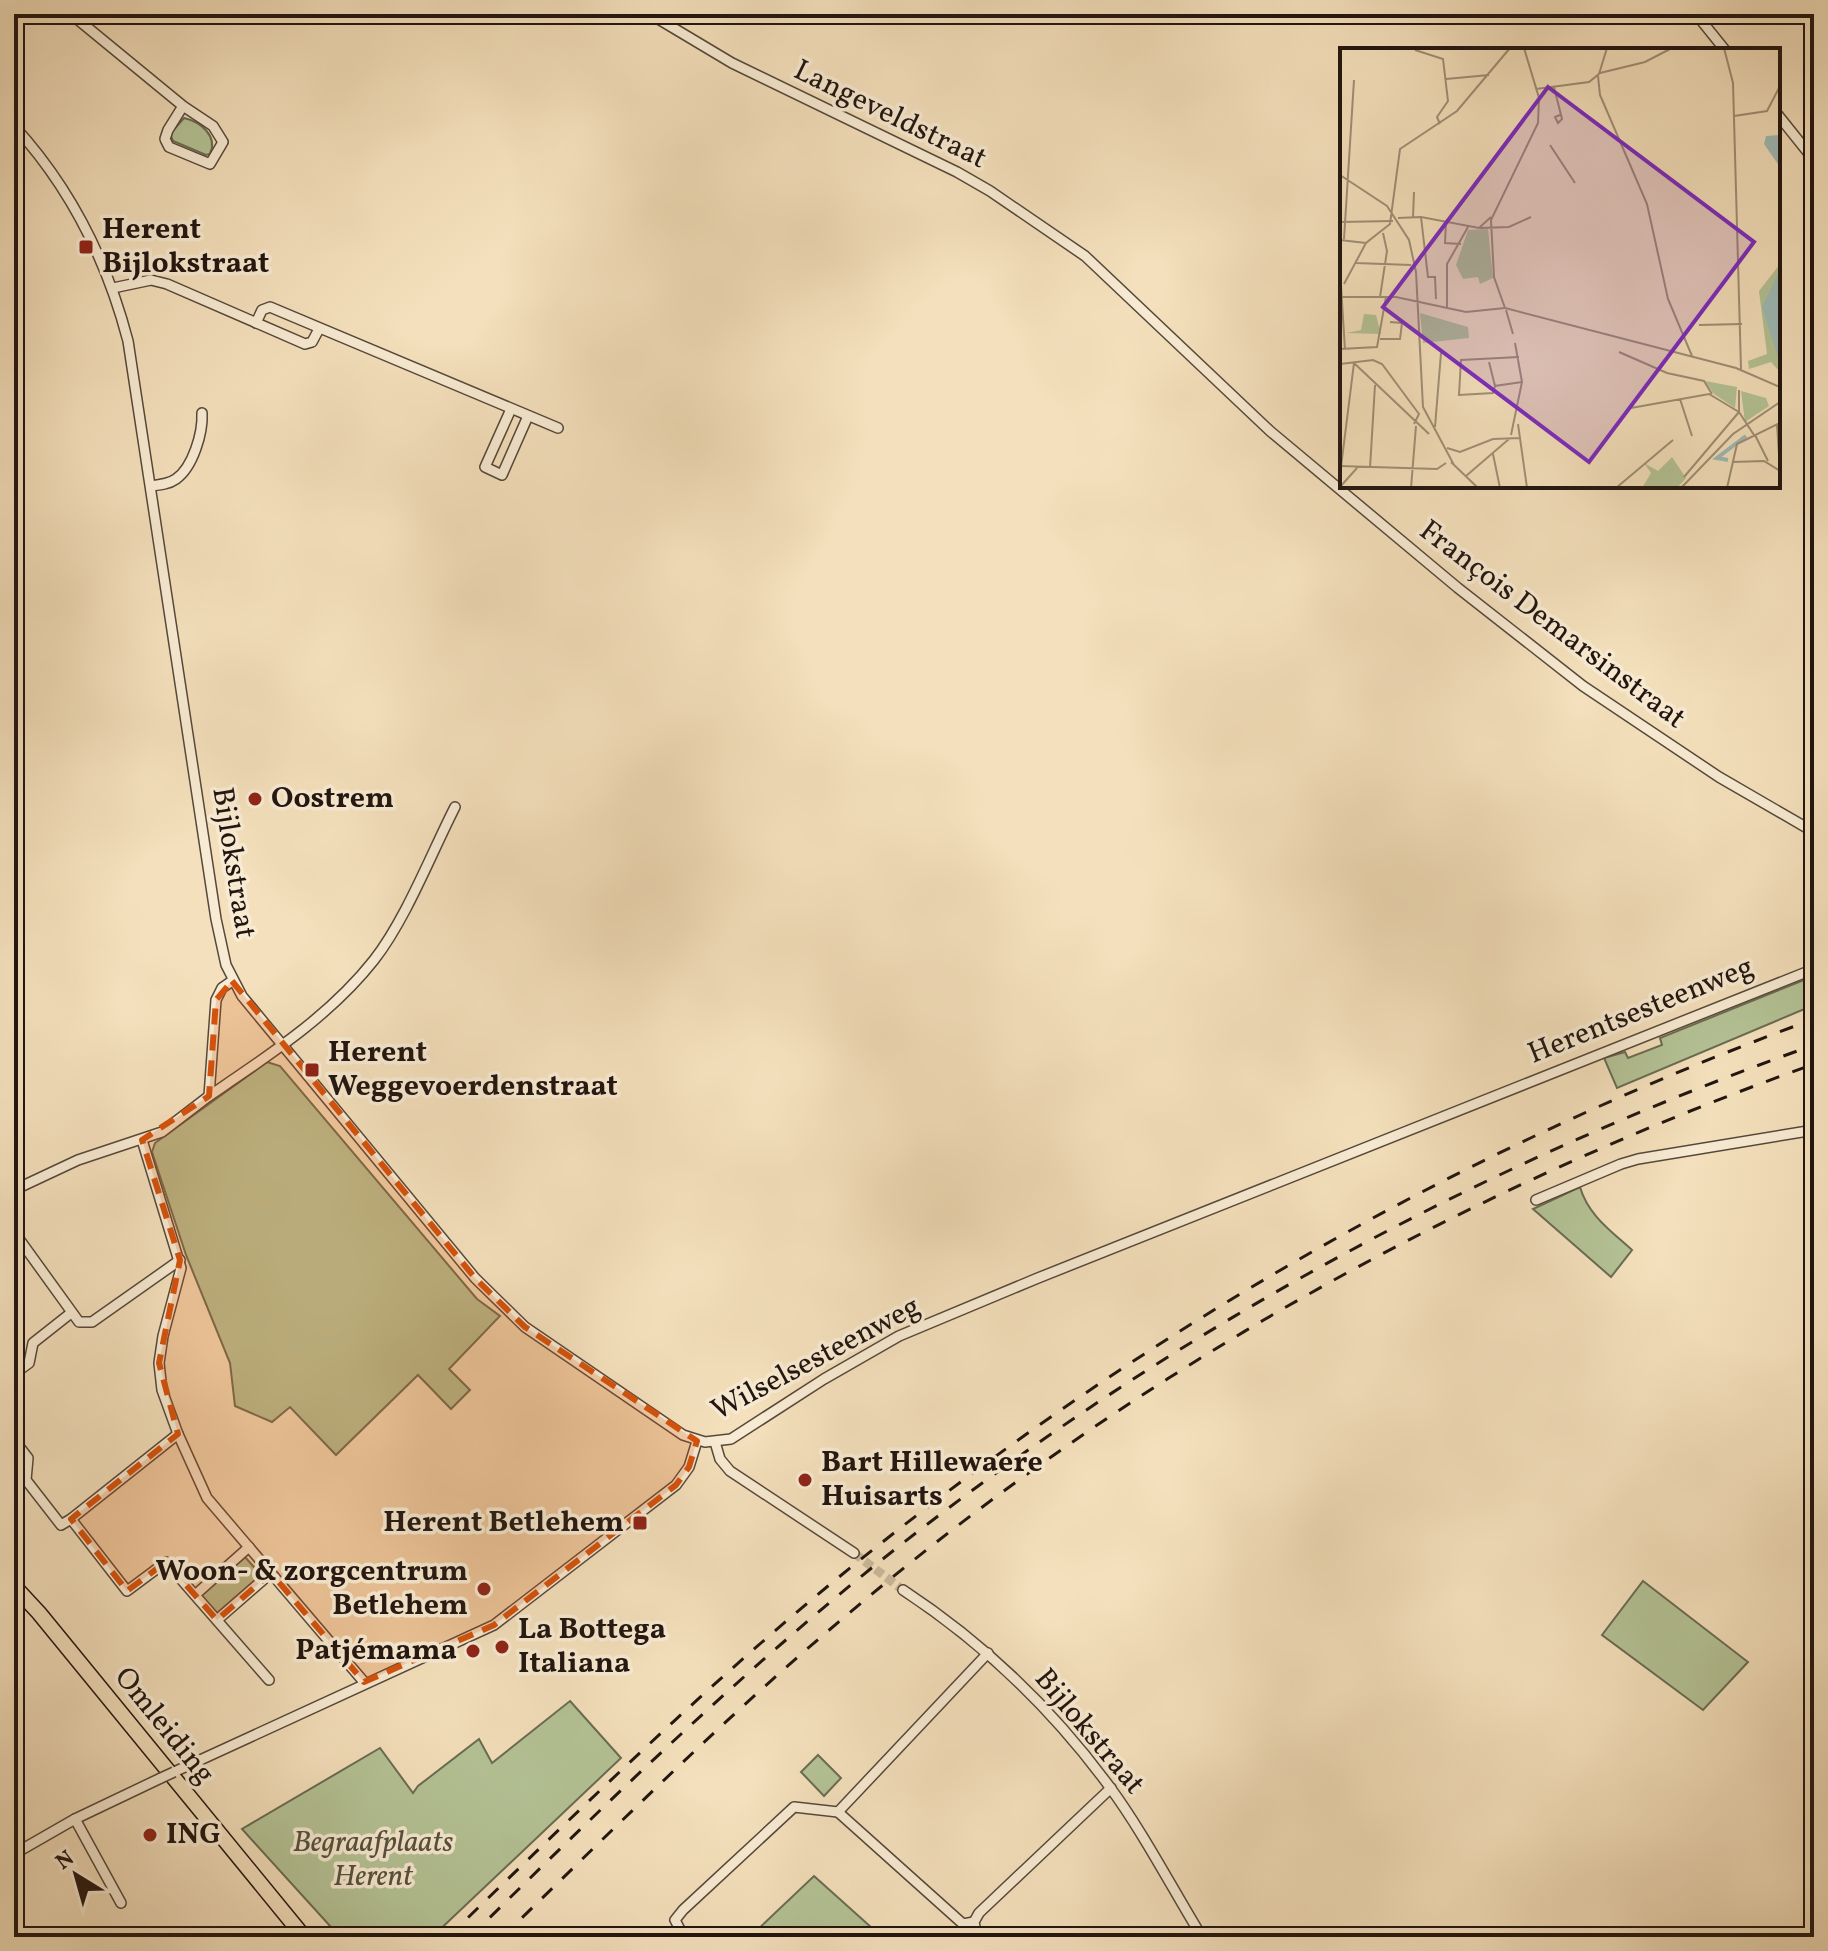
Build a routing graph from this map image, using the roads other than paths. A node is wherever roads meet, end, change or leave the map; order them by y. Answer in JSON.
{"nodes":[{"id":1,"x":71,"y":14,"type":"edge"},
{"id":2,"x":650,"y":14,"type":"edge"},
{"id":3,"x":1696,"y":14,"type":"edge"},
{"id":4,"x":1723,"y":48,"type":"edge"},
{"id":5,"x":183,"y":106,"type":"junction"},
{"id":6,"x":1780,"y":118,"type":"edge"},
{"id":7,"x":14,"y":126,"type":"edge"},
{"id":8,"x":1814,"y":160,"type":"edge"},
{"id":9,"x":1101,"y":271,"type":"joint"},
{"id":10,"x":113,"y":288,"type":"junction"},
{"id":11,"x":256,"y":323,"type":"junction"},
{"id":12,"x":319,"y":329,"type":"junction"},
{"id":13,"x":511,"y":409,"type":"junction"},
{"id":14,"x":202,"y":413,"type":"dead end"},
{"id":15,"x":528,"y":416,"type":"junction"},
{"id":16,"x":558,"y":428,"type":"dead end"},
{"id":17,"x":151,"y":486,"type":"junction"},
{"id":18,"x":455,"y":807,"type":"dead end"},
{"id":19,"x":1814,"y":832,"type":"edge"},
{"id":20,"x":1814,"y":969,"type":"edge"},
{"id":21,"x":232,"y":981,"type":"junction"},
{"id":22,"x":283,"y":1047,"type":"junction"},
{"id":23,"x":209,"y":1096,"type":"junction"},
{"id":24,"x":1486,"y":1098,"type":"joint"},
{"id":25,"x":1814,"y":1130,"type":"edge"},
{"id":26,"x":142,"y":1140,"type":"junction"},
{"id":27,"x":14,"y":1190,"type":"edge"},
{"id":28,"x":1536,"y":1200,"type":"dead end"},
{"id":29,"x":14,"y":1232,"type":"edge"},
{"id":30,"x":180,"y":1260,"type":"junction"},
{"id":31,"x":71,"y":1313,"type":"junction"},
{"id":32,"x":14,"y":1374,"type":"edge"},
{"id":33,"x":178,"y":1434,"type":"junction"},
{"id":34,"x":14,"y":1440,"type":"edge"},
{"id":35,"x":697,"y":1441,"type":"junction"},
{"id":36,"x":715,"y":1442,"type":"junction"},
{"id":37,"x":71,"y":1519,"type":"junction"},
{"id":38,"x":249,"y":1547,"type":"junction"},
{"id":39,"x":854,"y":1553,"type":"tunnel mouth"},
{"id":40,"x":271,"y":1573,"type":"junction"},
{"id":41,"x":14,"y":1586,"type":"edge"},
{"id":42,"x":903,"y":1590,"type":"tunnel mouth"},
{"id":43,"x":195,"y":1595,"type":"junction"},
{"id":44,"x":14,"y":1596,"type":"edge"},
{"id":45,"x":217,"y":1620,"type":"junction"},
{"id":46,"x":988,"y":1653,"type":"junction"},
{"id":47,"x":269,"y":1680,"type":"dead end"},
{"id":48,"x":364,"y":1682,"type":"junction"},
{"id":49,"x":1111,"y":1788,"type":"junction"},
{"id":50,"x":838,"y":1812,"type":"junction"},
{"id":51,"x":75,"y":1819,"type":"junction"},
{"id":52,"x":14,"y":1854,"type":"edge"},
{"id":53,"x":121,"y":1903,"type":"dead end"},
{"id":54,"x":974,"y":1922,"type":"junction"},
{"id":55,"x":296,"y":1937,"type":"edge"},
{"id":56,"x":304,"y":1937,"type":"edge"},
{"id":57,"x":684,"y":1937,"type":"edge"},
{"id":58,"x":977,"y":1937,"type":"edge"},
{"id":59,"x":1202,"y":1937,"type":"edge"}],
"edges":[{"from":1,"to":5,"type":"street"},
{"from":2,"to":9,"type":"street","name":"Langeveldstraat"},
{"from":3,"to":4,"type":"street"},
{"from":5,"to":5,"type":"street"},
{"from":6,"to":8,"type":"street"},
{"from":7,"to":10,"type":"street","name":"Bijlokstraat"},
{"from":9,"to":19,"type":"street","name":"François Demarsinstraat"},
{"from":10,"to":11,"type":"street"},
{"from":10,"to":17,"type":"street","name":"Bijlokstraat"},
{"from":11,"to":12,"type":"street"},
{"from":11,"to":12,"type":"street"},
{"from":12,"to":13,"type":"street"},
{"from":13,"to":15,"type":"street"},
{"from":13,"to":15,"type":"street"},
{"from":14,"to":17,"type":"street"},
{"from":15,"to":16,"type":"street"},
{"from":17,"to":21,"type":"street","name":"Bijlokstraat"},
{"from":18,"to":22,"type":"street"},
{"from":20,"to":24,"type":"street","name":"Herentsesteenweg"},
{"from":21,"to":22,"type":"street","name":"Bijlokstraat"},
{"from":21,"to":23,"type":"street"},
{"from":22,"to":23,"type":"street"},
{"from":22,"to":35,"type":"street","name":"Bijlokstraat"},
{"from":23,"to":26,"type":"street"},
{"from":24,"to":36,"type":"street","name":"Wilselsesteenweg"},
{"from":25,"to":28,"type":"street"},
{"from":26,"to":27,"type":"street"},
{"from":26,"to":30,"type":"street"},
{"from":29,"to":31,"type":"street"},
{"from":30,"to":31,"type":"street"},
{"from":30,"to":33,"type":"street"},
{"from":31,"to":32,"type":"street"},
{"from":33,"to":37,"type":"street"},
{"from":33,"to":38,"type":"street"},
{"from":34,"to":37,"type":"street"},
{"from":35,"to":36,"type":"street","name":"Wilselsesteenweg"},
{"from":35,"to":48,"type":"street","name":"Wilselsesteenweg"},
{"from":36,"to":39,"type":"street"},
{"from":37,"to":43,"type":"street"},
{"from":38,"to":40,"type":"street"},
{"from":38,"to":43,"type":"street"},
{"from":40,"to":45,"type":"street"},
{"from":40,"to":48,"type":"street"},
{"from":41,"to":56,"type":"main road","name":"Omleiding"},
{"from":42,"to":46,"type":"street","name":"Bijlokstraat"},
{"from":43,"to":45,"type":"street"},
{"from":44,"to":55,"type":"main road","name":"Omleiding"},
{"from":45,"to":47,"type":"street"},
{"from":46,"to":49,"type":"street","name":"Bijlokstraat"},
{"from":46,"to":50,"type":"street"},
{"from":48,"to":51,"type":"street","name":"Wilselsesteenweg","bridge":true},
{"from":49,"to":54,"type":"street"},
{"from":49,"to":59,"type":"street","name":"Bijlokstraat"},
{"from":50,"to":54,"type":"street"},
{"from":50,"to":57,"type":"street"},
{"from":51,"to":52,"type":"street","name":"Wilselsesteenweg"},
{"from":51,"to":53,"type":"street"},
{"from":54,"to":58,"type":"street"}]}
